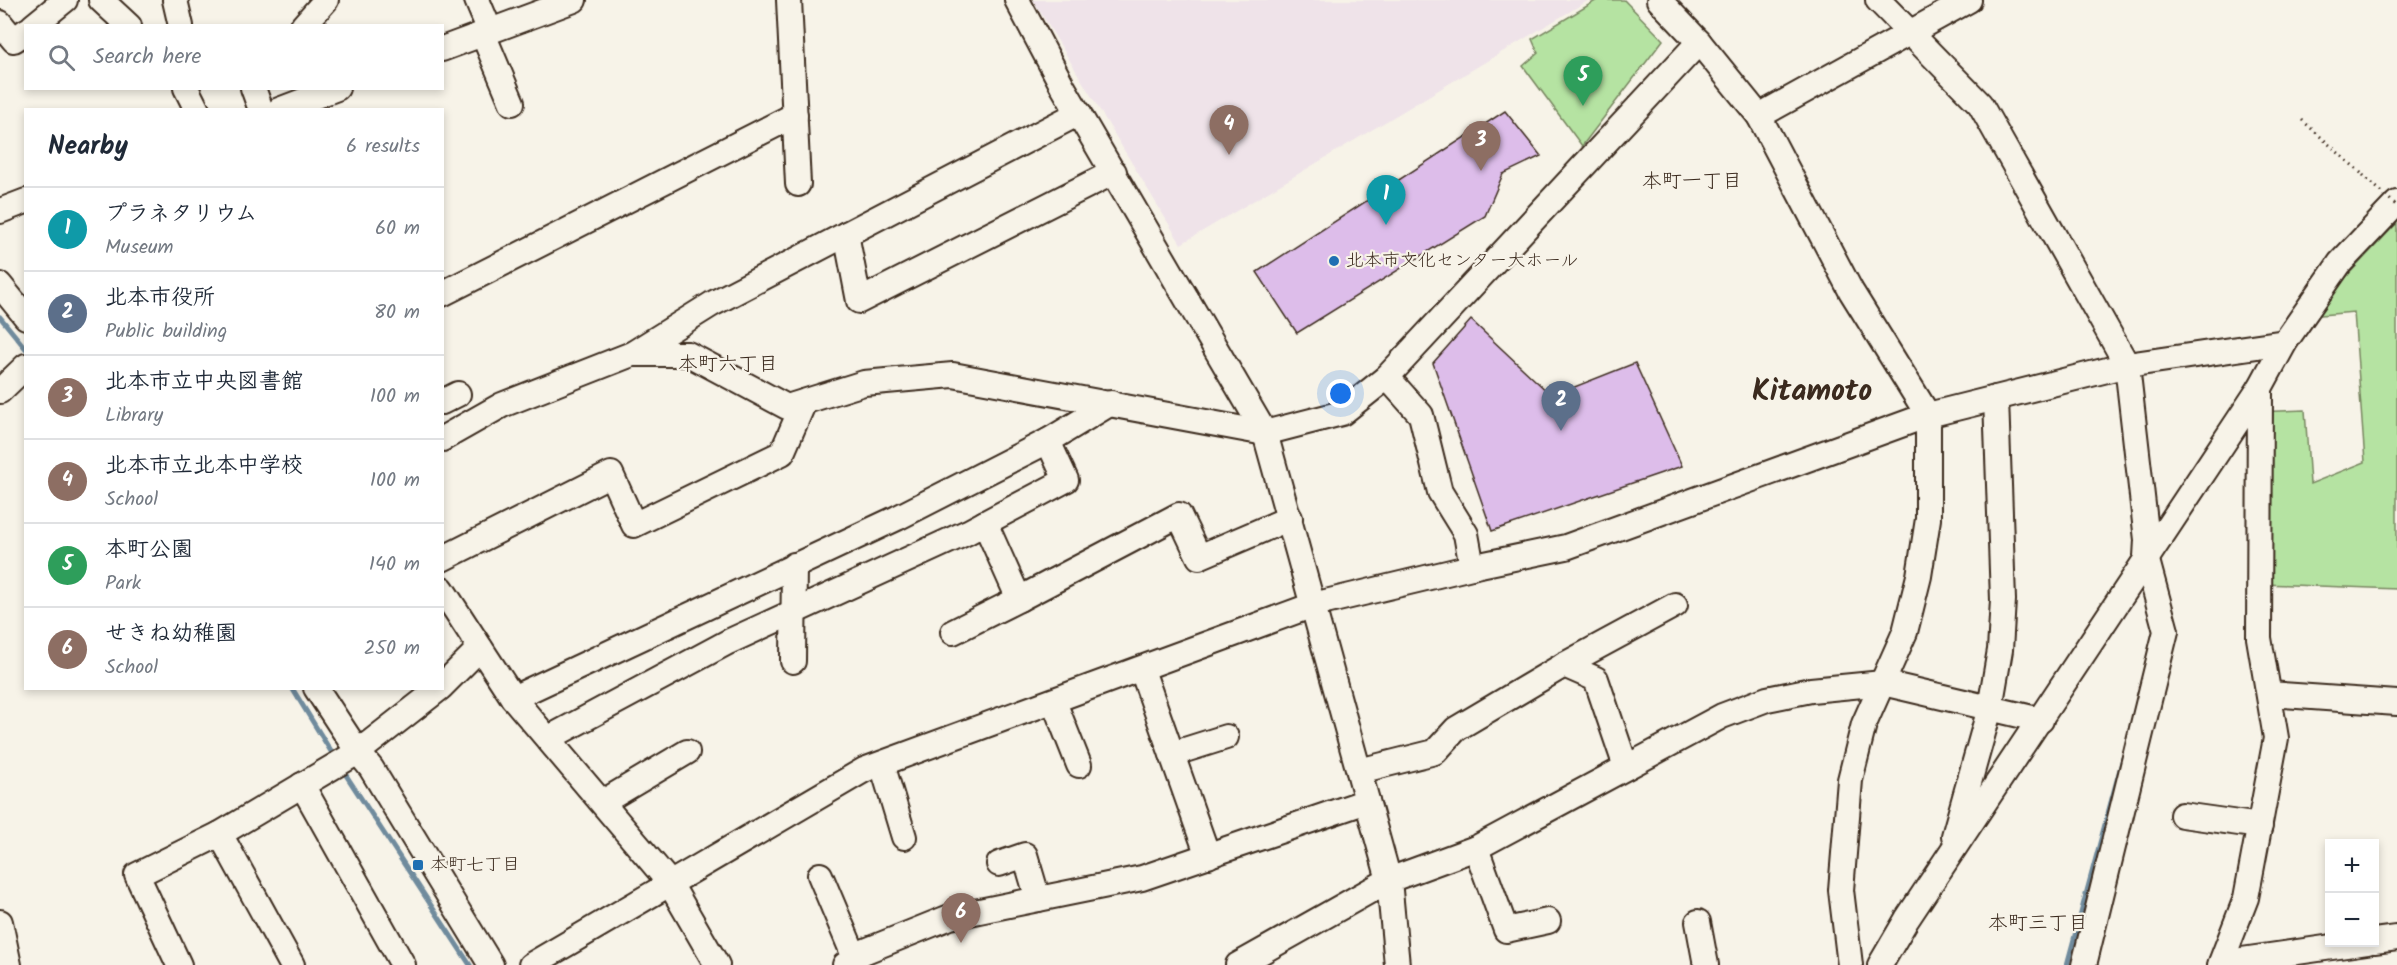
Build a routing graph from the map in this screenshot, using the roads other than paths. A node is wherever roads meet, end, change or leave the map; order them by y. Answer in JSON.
{"nodes":[{"id":1,"x":65,"y":0,"type":"edge"},
{"id":2,"x":101,"y":0,"type":"edge"},
{"id":3,"x":175,"y":0,"type":"edge"},
{"id":4,"x":326,"y":0,"type":"edge"},
{"id":5,"x":477,"y":0,"type":"edge"},
{"id":6,"x":574,"y":0,"type":"edge"},
{"id":7,"x":789,"y":0,"type":"edge"},
{"id":8,"x":1017,"y":0,"type":"edge"},
{"id":9,"x":1659,"y":0,"type":"edge"},
{"id":10,"x":1878,"y":0,"type":"edge"},
{"id":11,"x":1969,"y":0,"type":"edge"},
{"id":12,"x":0,"y":23,"type":"edge"},
{"id":13,"x":35,"y":24,"type":"edge"},
{"id":14,"x":127,"y":24,"type":"edge"},
{"id":15,"x":181,"y":24,"type":"edge"},
{"id":16,"x":305,"y":24,"type":"edge"},
{"id":17,"x":24,"y":32,"type":"edge"},
{"id":18,"x":486,"y":32,"type":"junction"},
{"id":19,"x":1909,"y":32,"type":"junction"},
{"id":20,"x":1699,"y":42,"type":"junction"},
{"id":21,"x":444,"y":48,"type":"edge"},
{"id":22,"x":187,"y":90,"type":"edge"},
{"id":23,"x":254,"y":90,"type":"edge"},
{"id":24,"x":334,"y":90,"type":"edge"},
{"id":25,"x":512,"y":103,"type":"dead end"},
{"id":26,"x":314,"y":104,"type":"edge"},
{"id":27,"x":196,"y":108,"type":"edge"},
{"id":28,"x":260,"y":108,"type":"edge"},
{"id":29,"x":291,"y":108,"type":"edge"},
{"id":30,"x":1079,"y":113,"type":"junction"},
{"id":31,"x":795,"y":115,"type":"junction"},
{"id":32,"x":1759,"y":116,"type":"junction"},
{"id":33,"x":1114,"y":172,"type":"junction"},
{"id":34,"x":798,"y":184,"type":"dead end"},
{"id":35,"x":24,"y":202,"type":"edge"},
{"id":36,"x":2397,"y":204,"type":"edge"},
{"id":37,"x":0,"y":210,"type":"edge"},
{"id":38,"x":846,"y":234,"type":"junction"},
{"id":39,"x":0,"y":285,"type":"edge"},
{"id":40,"x":444,"y":293,"type":"edge"},
{"id":41,"x":24,"y":315,"type":"edge"},
{"id":42,"x":2285,"y":342,"type":"junction"},
{"id":43,"x":632,"y":354,"type":"junction"},
{"id":44,"x":2127,"y":365,"type":"junction"},
{"id":45,"x":24,"y":368,"type":"edge"},
{"id":46,"x":1387,"y":377,"type":"junction"},
{"id":47,"x":2260,"y":388,"type":"junction"},
{"id":48,"x":0,"y":391,"type":"edge"},
{"id":49,"x":1996,"y":398,"type":"junction"},
{"id":50,"x":804,"y":402,"type":"junction"},
{"id":51,"x":1111,"y":403,"type":"junction"},
{"id":52,"x":1928,"y":415,"type":"junction"},
{"id":53,"x":1265,"y":433,"type":"junction"},
{"id":54,"x":444,"y":438,"type":"edge"},
{"id":55,"x":1048,"y":441,"type":"junction"},
{"id":56,"x":1290,"y":518,"type":"junction"},
{"id":57,"x":985,"y":523,"type":"junction"},
{"id":58,"x":2146,"y":557,"type":"junction"},
{"id":59,"x":444,"y":558,"type":"edge"},
{"id":60,"x":794,"y":565,"type":"junction"},
{"id":61,"x":1472,"y":567,"type":"junction"},
{"id":62,"x":444,"y":592,"type":"edge"},
{"id":63,"x":1019,"y":599,"type":"junction"},
{"id":64,"x":1313,"y":605,"type":"junction"},
{"id":65,"x":1676,"y":605,"type":"dead end"},
{"id":66,"x":793,"y":613,"type":"junction"},
{"id":67,"x":953,"y":632,"type":"dead end"},
{"id":68,"x":480,"y":648,"type":"junction"},
{"id":69,"x":793,"y":661,"type":"dead end"},
{"id":70,"x":1564,"y":665,"type":"junction"},
{"id":71,"x":1142,"y":670,"type":"junction"},
{"id":72,"x":1882,"y":683,"type":"junction"},
{"id":73,"x":444,"y":684,"type":"edge"},
{"id":74,"x":317,"y":690,"type":"edge"},
{"id":75,"x":437,"y":690,"type":"edge"},
{"id":76,"x":2269,"y":694,"type":"junction"},
{"id":77,"x":513,"y":698,"type":"junction"},
{"id":78,"x":1054,"y":702,"type":"junction"},
{"id":79,"x":2397,"y":703,"type":"edge"},
{"id":80,"x":1990,"y":708,"type":"junction"},
{"id":81,"x":2041,"y":720,"type":"junction"},
{"id":82,"x":1226,"y":737,"type":"dead end"},
{"id":83,"x":549,"y":738,"type":"junction"},
{"id":84,"x":358,"y":752,"type":"junction"},
{"id":85,"x":687,"y":752,"type":"dead end"},
{"id":86,"x":1172,"y":754,"type":"junction"},
{"id":87,"x":882,"y":764,"type":"junction"},
{"id":88,"x":1078,"y":765,"type":"dead end"},
{"id":89,"x":1626,"y":767,"type":"junction"},
{"id":90,"x":1359,"y":771,"type":"junction"},
{"id":91,"x":302,"y":785,"type":"junction"},
{"id":92,"x":1367,"y":801,"type":"junction"},
{"id":93,"x":603,"y":802,"type":"junction"},
{"id":94,"x":2182,"y":815,"type":"dead end"},
{"id":95,"x":2260,"y":826,"type":"junction"},
{"id":96,"x":220,"y":834,"type":"junction"},
{"id":97,"x":904,"y":837,"type":"dead end"},
{"id":98,"x":1476,"y":848,"type":"junction"},
{"id":99,"x":1208,"y":856,"type":"junction"},
{"id":100,"x":1948,"y":858,"type":"junction"},
{"id":101,"x":999,"y":864,"type":"dead end"},
{"id":102,"x":819,"y":875,"type":"dead end"},
{"id":103,"x":1389,"y":880,"type":"junction"},
{"id":104,"x":669,"y":882,"type":"junction"},
{"id":105,"x":1038,"y":899,"type":"junction"},
{"id":106,"x":1548,"y":921,"type":"dead end"},
{"id":107,"x":0,"y":922,"type":"edge"},
{"id":108,"x":1698,"y":922,"type":"dead end"},
{"id":109,"x":2397,"y":938,"type":"edge"},
{"id":110,"x":2379,"y":941,"type":"edge"},
{"id":111,"x":2334,"y":947,"type":"edge"},
{"id":112,"x":850,"y":961,"type":"edge"},
{"id":113,"x":2221,"y":964,"type":"edge"},
{"id":114,"x":9,"y":965,"type":"edge"},
{"id":115,"x":179,"y":965,"type":"edge"},
{"id":116,"x":292,"y":965,"type":"edge"},
{"id":117,"x":403,"y":965,"type":"edge"},
{"id":118,"x":491,"y":965,"type":"edge"},
{"id":119,"x":531,"y":965,"type":"edge"},
{"id":120,"x":717,"y":965,"type":"edge"},
{"id":121,"x":1238,"y":965,"type":"edge"},
{"id":122,"x":1397,"y":965,"type":"edge"},
{"id":123,"x":1706,"y":965,"type":"edge"},
{"id":124,"x":1850,"y":965,"type":"edge"},
{"id":125,"x":1880,"y":965,"type":"edge"},
{"id":126,"x":2084,"y":965,"type":"edge"}],
"edges":[{"from":1,"to":13,"type":"street"},
{"from":2,"to":14,"type":"street"},
{"from":3,"to":15,"type":"street"},
{"from":4,"to":16,"type":"street"},
{"from":5,"to":18,"type":"street"},
{"from":6,"to":18,"type":"street"},
{"from":7,"to":31,"type":"street"},
{"from":8,"to":30,"type":"street"},
{"from":9,"to":20,"type":"street"},
{"from":10,"to":19,"type":"street"},
{"from":11,"to":19,"type":"street"},
{"from":12,"to":17,"type":"street"},
{"from":18,"to":21,"type":"street"},
{"from":18,"to":25,"type":"street"},
{"from":19,"to":32,"type":"street"},
{"from":19,"to":44,"type":"street"},
{"from":20,"to":32,"type":"street"},
{"from":20,"to":46,"type":"street"},
{"from":22,"to":27,"type":"street"},
{"from":23,"to":28,"type":"street"},
{"from":24,"to":26,"type":"street"},
{"from":26,"to":29,"type":"street"},
{"from":30,"to":33,"type":"street"},
{"from":30,"to":38,"type":"street"},
{"from":31,"to":34,"type":"street"},
{"from":31,"to":40,"type":"street"},
{"from":32,"to":52,"type":"street"},
{"from":33,"to":38,"type":"street"},
{"from":33,"to":53,"type":"street"},
{"from":35,"to":37,"type":"street"},
{"from":36,"to":42,"type":"street"},
{"from":38,"to":43,"type":"street"},
{"from":39,"to":41,"type":"street"},
{"from":42,"to":44,"type":"street"},
{"from":42,"to":47,"type":"street"},
{"from":43,"to":50,"type":"street"},
{"from":43,"to":54,"type":"street"},
{"from":44,"to":49,"type":"street"},
{"from":44,"to":58,"type":"street"},
{"from":45,"to":48,"type":"street"},
{"from":46,"to":53,"type":"street"},
{"from":46,"to":61,"type":"street"},
{"from":47,"to":58,"type":"street"},
{"from":47,"to":76,"type":"street"},
{"from":49,"to":52,"type":"street"},
{"from":49,"to":80,"type":"street"},
{"from":50,"to":51,"type":"street"},
{"from":50,"to":59,"type":"street"},
{"from":51,"to":53,"type":"street"},
{"from":51,"to":55,"type":"street"},
{"from":52,"to":61,"type":"street"},
{"from":52,"to":72,"type":"street"},
{"from":53,"to":56,"type":"street"},
{"from":55,"to":57,"type":"street"},
{"from":55,"to":60,"type":"street"},
{"from":56,"to":63,"type":"street"},
{"from":56,"to":64,"type":"street"},
{"from":57,"to":63,"type":"street"},
{"from":57,"to":66,"type":"street"},
{"from":58,"to":81,"type":"street"},
{"from":58,"to":126,"type":"street"},
{"from":60,"to":66,"type":"street"},
{"from":60,"to":77,"type":"street"},
{"from":61,"to":64,"type":"street"},
{"from":62,"to":68,"type":"street"},
{"from":63,"to":67,"type":"street"},
{"from":64,"to":71,"type":"street"},
{"from":64,"to":90,"type":"street"},
{"from":65,"to":70,"type":"street"},
{"from":66,"to":69,"type":"street"},
{"from":66,"to":83,"type":"street"},
{"from":68,"to":73,"type":"street"},
{"from":68,"to":77,"type":"street"},
{"from":70,"to":89,"type":"street"},
{"from":70,"to":90,"type":"street"},
{"from":71,"to":78,"type":"street"},
{"from":71,"to":86,"type":"street"},
{"from":72,"to":80,"type":"street"},
{"from":72,"to":89,"type":"street"},
{"from":72,"to":124,"type":"street"},
{"from":74,"to":84,"type":"street"},
{"from":75,"to":84,"type":"street"},
{"from":76,"to":79,"type":"street"},
{"from":76,"to":95,"type":"street"},
{"from":77,"to":83,"type":"street"},
{"from":78,"to":87,"type":"street"},
{"from":78,"to":88,"type":"street"},
{"from":80,"to":81,"type":"street"},
{"from":80,"to":100,"type":"street"},
{"from":81,"to":100,"type":"street"},
{"from":82,"to":86,"type":"street"},
{"from":83,"to":93,"type":"street"},
{"from":84,"to":91,"type":"street"},
{"from":84,"to":118,"type":"street"},
{"from":85,"to":93,"type":"street"},
{"from":86,"to":99,"type":"street"},
{"from":87,"to":97,"type":"street"},
{"from":87,"to":104,"type":"street"},
{"from":89,"to":98,"type":"street"},
{"from":90,"to":92,"type":"street"},
{"from":91,"to":96,"type":"street"},
{"from":91,"to":117,"type":"street"},
{"from":92,"to":99,"type":"street"},
{"from":92,"to":103,"type":"street"},
{"from":93,"to":104,"type":"street"},
{"from":94,"to":95,"type":"street"},
{"from":95,"to":113,"type":"street"},
{"from":96,"to":115,"type":"street"},
{"from":96,"to":116,"type":"street"},
{"from":98,"to":103,"type":"street"},
{"from":98,"to":106,"type":"street"},
{"from":99,"to":105,"type":"street"},
{"from":100,"to":125,"type":"street"},
{"from":101,"to":105,"type":"street"},
{"from":102,"to":112,"type":"street"},
{"from":103,"to":121,"type":"street"},
{"from":103,"to":122,"type":"street"},
{"from":104,"to":119,"type":"street"},
{"from":104,"to":120,"type":"street"},
{"from":105,"to":112,"type":"street"},
{"from":107,"to":114,"type":"street"},
{"from":108,"to":123,"type":"street"},
{"from":109,"to":110,"type":"street"},
{"from":111,"to":113,"type":"street"}]}
